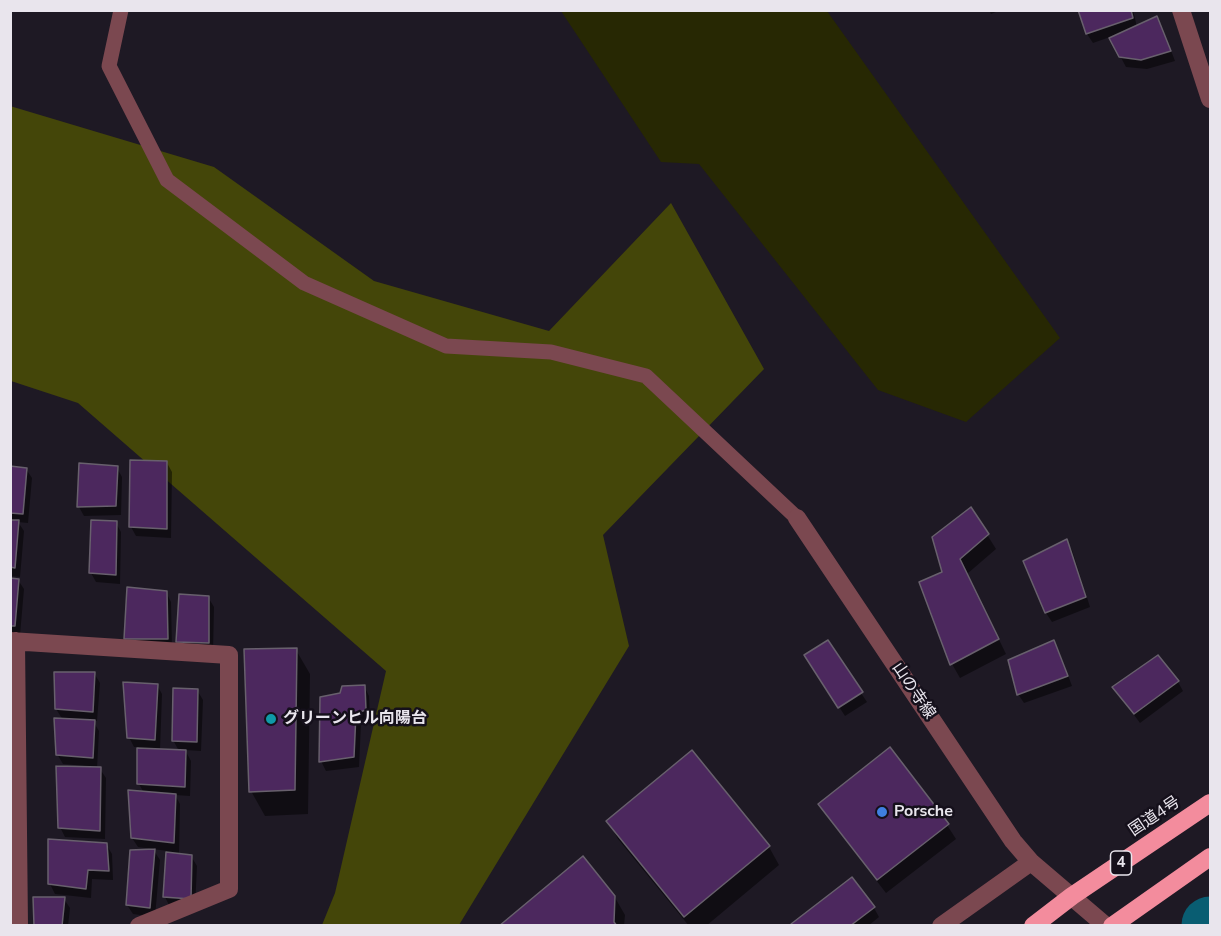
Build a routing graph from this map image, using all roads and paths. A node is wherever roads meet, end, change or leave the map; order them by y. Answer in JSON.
{"nodes":[{"id":1,"x":121,"y":10,"type":"edge"},
{"id":2,"x":1181,"y":10,"type":"edge"},
{"id":3,"x":1210,"y":99,"type":"edge"},
{"id":4,"x":798,"y":518,"type":"joint"},
{"id":5,"x":13,"y":641,"type":"edge"},
{"id":6,"x":1210,"y":803,"type":"edge"},
{"id":7,"x":1210,"y":857,"type":"edge"},
{"id":8,"x":1031,"y":862,"type":"junction"},
{"id":9,"x":1072,"y":896,"type":"junction"},
{"id":10,"x":19,"y":926,"type":"edge"},
{"id":11,"x":139,"y":926,"type":"edge"},
{"id":12,"x":941,"y":926,"type":"edge"},
{"id":13,"x":1033,"y":926,"type":"edge"},
{"id":14,"x":1106,"y":926,"type":"edge"},
{"id":15,"x":1112,"y":926,"type":"edge"}],
"edges":[{"from":1,"to":4,"type":"lane"},
{"from":2,"to":3,"type":"street"},
{"from":4,"to":8,"type":"street","name":"山の寺線"},
{"from":5,"to":10,"type":"street"},
{"from":5,"to":11,"type":"street"},
{"from":6,"to":9,"type":"highway","name":"国道4号","number":"4"},
{"from":7,"to":15,"type":"highway"},
{"from":8,"to":9,"type":"street","name":"山の寺線"},
{"from":8,"to":12,"type":"street"},
{"from":9,"to":13,"type":"highway","name":"国道4号","number":"4"},
{"from":9,"to":14,"type":"street","name":"山の寺線"}]}
